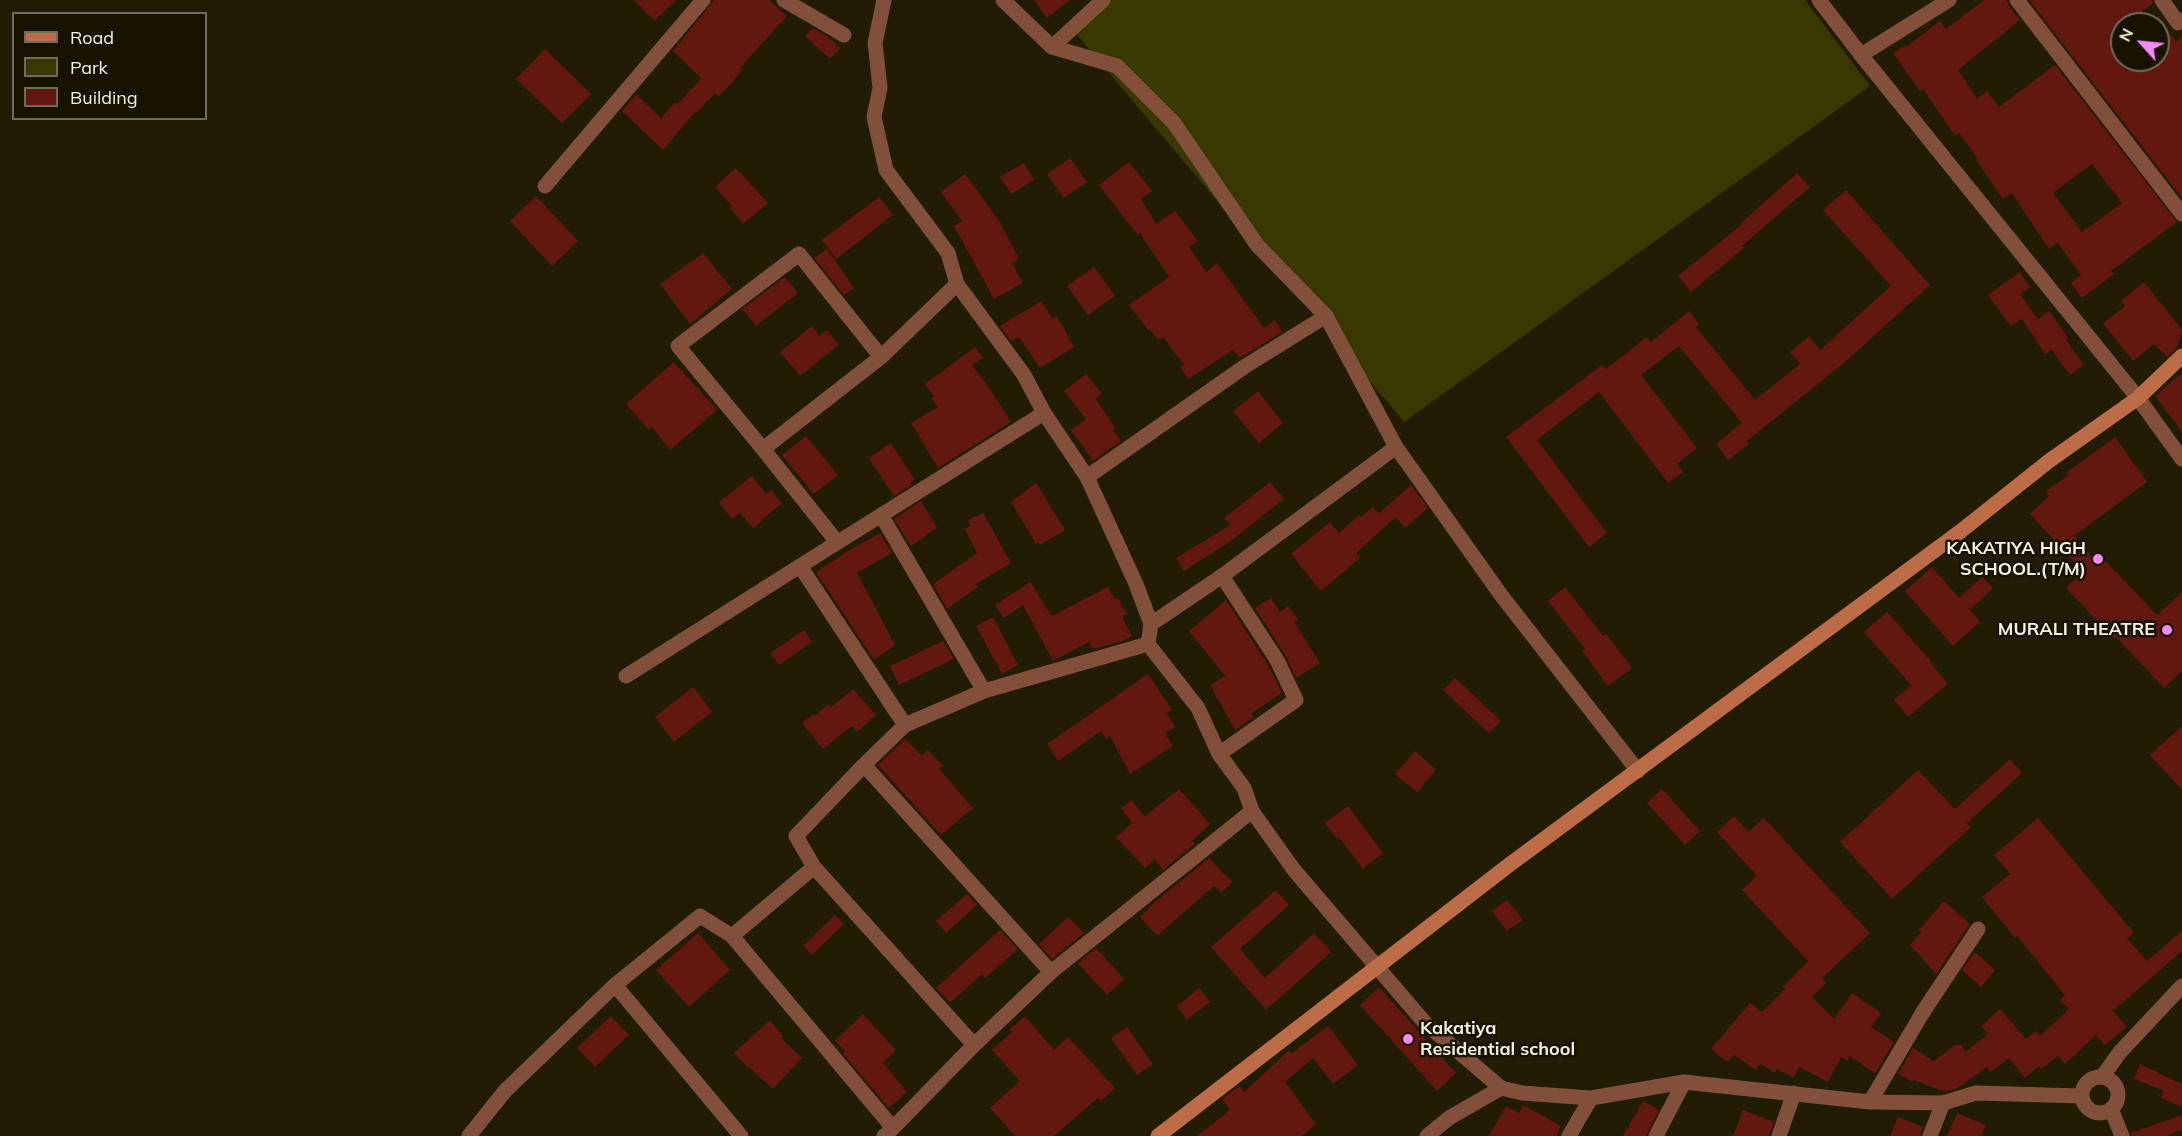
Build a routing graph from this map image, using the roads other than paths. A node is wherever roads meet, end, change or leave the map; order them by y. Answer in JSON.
{"nodes":[{"id":1,"x":703,"y":0,"type":"edge"},
{"id":2,"x":784,"y":0,"type":"edge"},
{"id":3,"x":884,"y":0,"type":"edge"},
{"id":4,"x":1003,"y":0,"type":"edge"},
{"id":5,"x":1103,"y":0,"type":"edge"},
{"id":6,"x":1819,"y":0,"type":"edge"},
{"id":7,"x":1948,"y":0,"type":"edge"},
{"id":8,"x":2017,"y":0,"type":"edge"},
{"id":9,"x":2162,"y":0,"type":"edge"},
{"id":10,"x":2181,"y":24,"type":"edge"},
{"id":11,"x":844,"y":35,"type":"dead end"},
{"id":12,"x":1052,"y":47,"type":"junction"},
{"id":13,"x":1861,"y":55,"type":"junction"},
{"id":14,"x":545,"y":186,"type":"dead end"},
{"id":15,"x":2182,"y":214,"type":"edge"},
{"id":16,"x":957,"y":284,"type":"junction"},
{"id":17,"x":1326,"y":316,"type":"junction"},
{"id":18,"x":2182,"y":356,"type":"edge"},
{"id":19,"x":881,"y":357,"type":"junction"},
{"id":20,"x":2138,"y":398,"type":"junction"},
{"id":21,"x":1044,"y":413,"type":"junction"},
{"id":22,"x":1396,"y":447,"type":"junction"},
{"id":23,"x":763,"y":449,"type":"junction"},
{"id":24,"x":2182,"y":459,"type":"edge"},
{"id":25,"x":1087,"y":477,"type":"junction"},
{"id":26,"x":881,"y":515,"type":"junction"},
{"id":27,"x":837,"y":542,"type":"junction"},
{"id":28,"x":800,"y":566,"type":"junction"},
{"id":29,"x":1222,"y":576,"type":"junction"},
{"id":30,"x":1151,"y":624,"type":"junction"},
{"id":31,"x":1148,"y":644,"type":"junction"},
{"id":32,"x":626,"y":676,"type":"dead end"},
{"id":33,"x":984,"y":691,"type":"junction"},
{"id":34,"x":905,"y":725,"type":"junction"},
{"id":35,"x":1219,"y":754,"type":"junction"},
{"id":36,"x":864,"y":765,"type":"junction"},
{"id":37,"x":1638,"y":771,"type":"junction"},
{"id":38,"x":1252,"y":811,"type":"junction"},
{"id":39,"x":814,"y":867,"type":"junction"},
{"id":40,"x":1978,"y":929,"type":"dead end"},
{"id":41,"x":732,"y":936,"type":"junction"},
{"id":42,"x":1376,"y":967,"type":"junction"},
{"id":43,"x":1052,"y":972,"type":"junction"},
{"id":44,"x":615,"y":984,"type":"junction"},
{"id":45,"x":2182,"y":987,"type":"edge"},
{"id":46,"x":974,"y":1045,"type":"junction"},
{"id":47,"x":2102,"y":1077,"type":"junction"},
{"id":48,"x":1684,"y":1082,"type":"junction"},
{"id":49,"x":1501,"y":1088,"type":"junction"},
{"id":50,"x":1794,"y":1093,"type":"junction"},
{"id":51,"x":2081,"y":1096,"type":"junction"},
{"id":52,"x":1591,"y":1098,"type":"junction"},
{"id":53,"x":1870,"y":1102,"type":"junction"},
{"id":54,"x":1943,"y":1103,"type":"junction"},
{"id":55,"x":2111,"y":1109,"type":"junction"},
{"id":56,"x":888,"y":1132,"type":"edge"},
{"id":57,"x":469,"y":1136,"type":"edge"},
{"id":58,"x":741,"y":1136,"type":"edge"},
{"id":59,"x":1158,"y":1136,"type":"edge"},
{"id":60,"x":1426,"y":1136,"type":"edge"},
{"id":61,"x":1569,"y":1136,"type":"edge"},
{"id":62,"x":1656,"y":1136,"type":"edge"},
{"id":63,"x":1779,"y":1136,"type":"edge"},
{"id":64,"x":1930,"y":1136,"type":"edge"},
{"id":65,"x":2122,"y":1136,"type":"edge"}],
"edges":[{"from":1,"to":14,"type":"street"},
{"from":2,"to":11,"type":"street"},
{"from":3,"to":16,"type":"street"},
{"from":4,"to":12,"type":"street"},
{"from":5,"to":12,"type":"street"},
{"from":6,"to":13,"type":"street"},
{"from":7,"to":13,"type":"street"},
{"from":8,"to":15,"type":"street"},
{"from":9,"to":10,"type":"street"},
{"from":12,"to":17,"type":"street"},
{"from":13,"to":20,"type":"street"},
{"from":16,"to":19,"type":"street"},
{"from":16,"to":21,"type":"street"},
{"from":17,"to":22,"type":"street"},
{"from":17,"to":25,"type":"street"},
{"from":18,"to":20,"type":"main road"},
{"from":19,"to":23,"type":"street"},
{"from":19,"to":23,"type":"street"},
{"from":20,"to":24,"type":"street"},
{"from":20,"to":37,"type":"main road"},
{"from":21,"to":25,"type":"street"},
{"from":21,"to":26,"type":"street"},
{"from":22,"to":29,"type":"street"},
{"from":22,"to":37,"type":"street"},
{"from":23,"to":27,"type":"street"},
{"from":25,"to":30,"type":"street"},
{"from":26,"to":27,"type":"street"},
{"from":26,"to":33,"type":"street"},
{"from":27,"to":28,"type":"street"},
{"from":28,"to":32,"type":"street"},
{"from":28,"to":34,"type":"street"},
{"from":29,"to":30,"type":"street"},
{"from":29,"to":35,"type":"street"},
{"from":30,"to":31,"type":"street"},
{"from":31,"to":33,"type":"street"},
{"from":31,"to":35,"type":"street"},
{"from":33,"to":34,"type":"street"},
{"from":34,"to":36,"type":"street"},
{"from":35,"to":38,"type":"street"},
{"from":36,"to":39,"type":"street"},
{"from":36,"to":43,"type":"street"},
{"from":37,"to":42,"type":"main road"},
{"from":38,"to":42,"type":"street"},
{"from":38,"to":43,"type":"street"},
{"from":39,"to":41,"type":"street"},
{"from":39,"to":46,"type":"street"},
{"from":40,"to":53,"type":"street"},
{"from":41,"to":44,"type":"street"},
{"from":41,"to":56,"type":"street"},
{"from":42,"to":49,"type":"street"},
{"from":42,"to":59,"type":"main road"},
{"from":43,"to":46,"type":"street"},
{"from":44,"to":57,"type":"street"},
{"from":44,"to":58,"type":"street"},
{"from":45,"to":47,"type":"street"},
{"from":46,"to":56,"type":"street"},
{"from":47,"to":51,"type":"street"},
{"from":47,"to":55,"type":"street"},
{"from":48,"to":50,"type":"street"},
{"from":48,"to":52,"type":"street"},
{"from":48,"to":62,"type":"street"},
{"from":49,"to":52,"type":"street"},
{"from":49,"to":60,"type":"street"},
{"from":50,"to":53,"type":"street"},
{"from":50,"to":63,"type":"street"},
{"from":51,"to":54,"type":"street"},
{"from":51,"to":55,"type":"street"},
{"from":52,"to":61,"type":"street"},
{"from":53,"to":54,"type":"street"},
{"from":54,"to":64,"type":"street"},
{"from":55,"to":65,"type":"street"}]}
